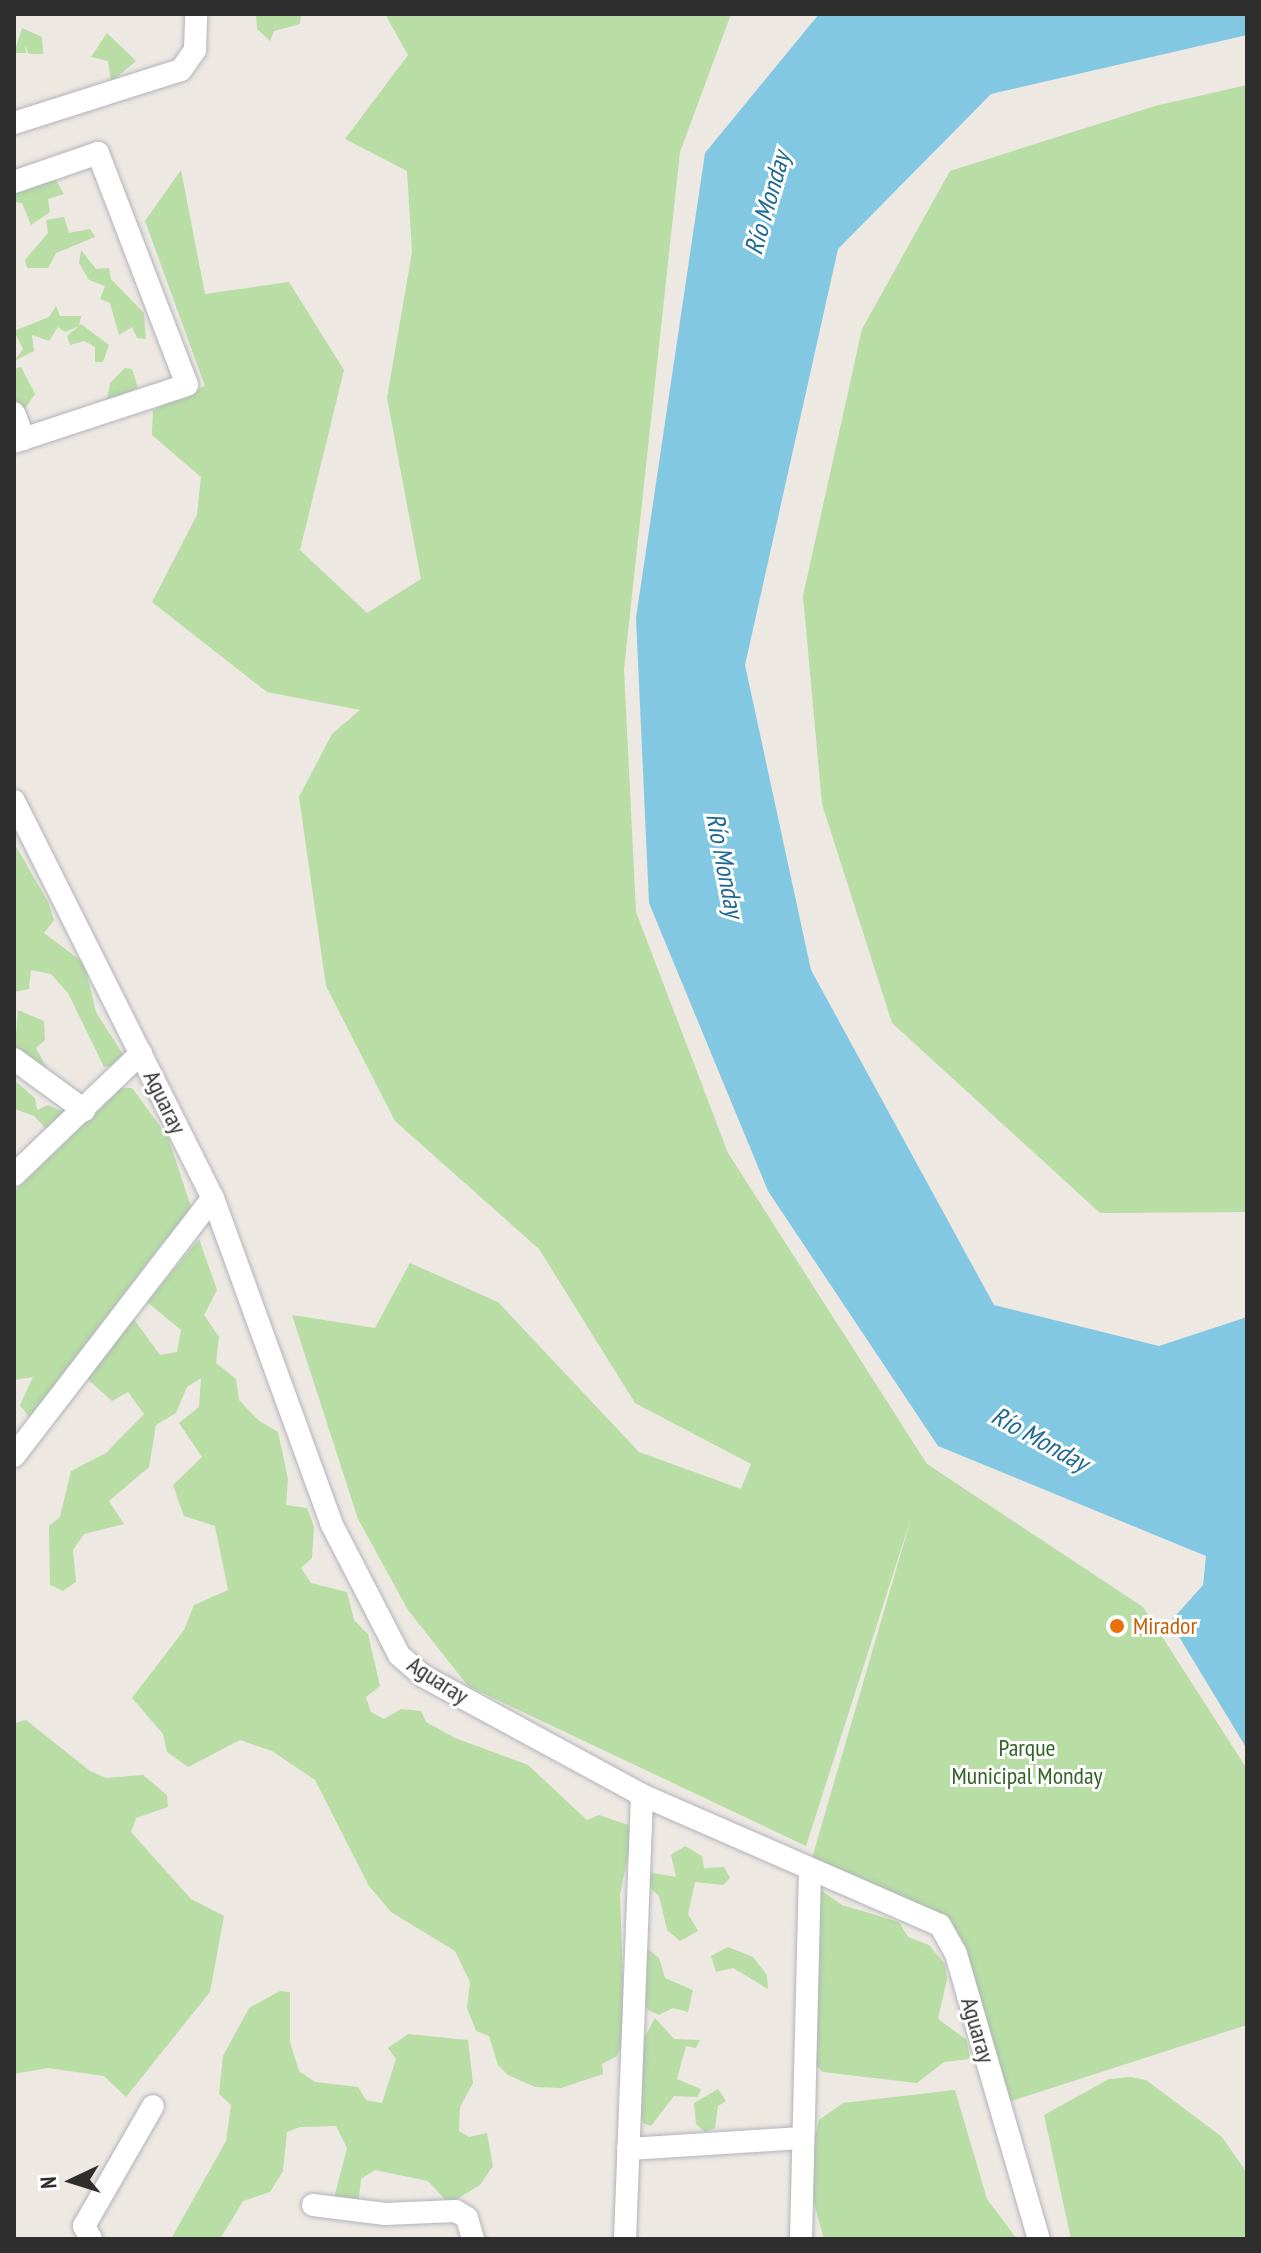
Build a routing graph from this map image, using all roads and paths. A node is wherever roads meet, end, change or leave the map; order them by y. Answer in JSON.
{"nodes":[{"id":1,"x":196,"y":14,"type":"edge"},
{"id":2,"x":14,"y":123,"type":"edge"},
{"id":3,"x":14,"y":182,"type":"edge"},
{"id":4,"x":14,"y":413,"type":"edge"},
{"id":5,"x":19,"y":441,"type":"edge"},
{"id":6,"x":14,"y":801,"type":"edge"},
{"id":7,"x":141,"y":1053,"type":"junction"},
{"id":8,"x":14,"y":1059,"type":"edge"},
{"id":9,"x":84,"y":1110,"type":"junction"},
{"id":10,"x":14,"y":1175,"type":"edge"},
{"id":11,"x":213,"y":1198,"type":"junction"},
{"id":12,"x":14,"y":1456,"type":"edge"},
{"id":13,"x":642,"y":1795,"type":"junction"},
{"id":14,"x":810,"y":1871,"type":"junction"},
{"id":15,"x":153,"y":2106,"type":"dead end"},
{"id":16,"x":803,"y":2138,"type":"junction"},
{"id":17,"x":628,"y":2149,"type":"junction"},
{"id":18,"x":313,"y":2205,"type":"dead end"},
{"id":19,"x":91,"y":2239,"type":"edge"},
{"id":20,"x":473,"y":2239,"type":"edge"},
{"id":21,"x":625,"y":2239,"type":"edge"},
{"id":22,"x":801,"y":2239,"type":"edge"},
{"id":23,"x":1039,"y":2239,"type":"edge"}],
"edges":[{"from":1,"to":2,"type":"street"},
{"from":3,"to":5,"type":"street"},
{"from":4,"to":5,"type":"street"},
{"from":6,"to":7,"type":"street","name":"Aguaray"},
{"from":7,"to":9,"type":"street"},
{"from":7,"to":11,"type":"street","name":"Aguaray"},
{"from":8,"to":9,"type":"street"},
{"from":9,"to":10,"type":"street"},
{"from":11,"to":12,"type":"street"},
{"from":11,"to":13,"type":"street","name":"Aguaray"},
{"from":13,"to":14,"type":"street","name":"Aguaray"},
{"from":13,"to":17,"type":"street"},
{"from":14,"to":16,"type":"street"},
{"from":14,"to":23,"type":"street","name":"Aguaray"},
{"from":15,"to":19,"type":"street"},
{"from":16,"to":17,"type":"street"},
{"from":16,"to":22,"type":"street"},
{"from":17,"to":21,"type":"street"},
{"from":18,"to":20,"type":"street"}]}
